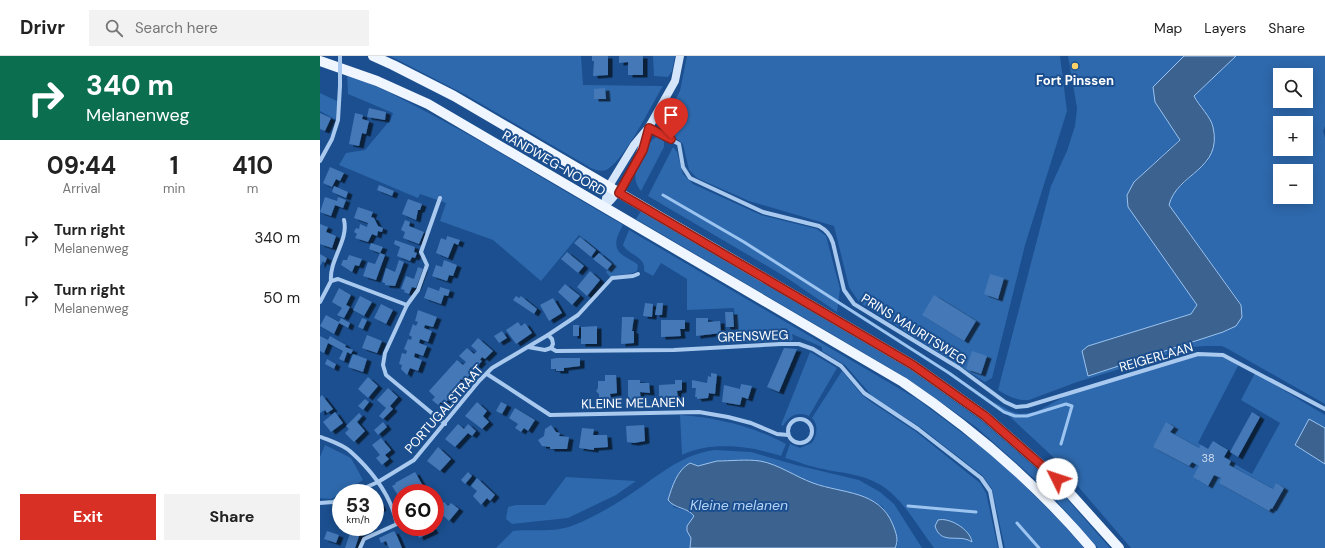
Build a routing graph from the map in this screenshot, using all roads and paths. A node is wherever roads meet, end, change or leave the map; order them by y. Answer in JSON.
{"nodes":[{"id":1,"x":340,"y":56,"type":"edge"},
{"id":2,"x":373,"y":56,"type":"edge"},
{"id":3,"x":680,"y":56,"type":"edge"},
{"id":4,"x":320,"y":60,"type":"edge"},
{"id":5,"x":649,"y":128,"type":"junction"},
{"id":6,"x":320,"y":161,"type":"edge"},
{"id":7,"x":609,"y":186,"type":"junction"},
{"id":8,"x":619,"y":193,"type":"junction"},
{"id":9,"x":440,"y":198,"type":"dead end"},
{"id":10,"x":604,"y":207,"type":"junction"},
{"id":11,"x":344,"y":220,"type":"dead end"},
{"id":12,"x":638,"y":274,"type":"dead end"},
{"id":13,"x":331,"y":281,"type":"junction"},
{"id":14,"x":320,"y":302,"type":"edge"},
{"id":15,"x":407,"y":305,"type":"junction"},
{"id":16,"x":548,"y":335,"type":"junction"},
{"id":17,"x":528,"y":347,"type":"junction"},
{"id":18,"x":551,"y":348,"type":"junction"},
{"id":19,"x":486,"y":374,"type":"junction"},
{"id":20,"x":989,"y":390,"type":"joint"},
{"id":21,"x":1325,"y":409,"type":"edge"},
{"id":22,"x":445,"y":424,"type":"junction"},
{"id":23,"x":788,"y":435,"type":"junction"},
{"id":24,"x":320,"y":437,"type":"edge"},
{"id":25,"x":378,"y":482,"type":"junction"},
{"id":26,"x":373,"y":484,"type":"edge"},
{"id":27,"x":332,"y":502,"type":"edge"},
{"id":28,"x":320,"y":503,"type":"edge"},
{"id":29,"x":360,"y":548,"type":"edge"},
{"id":30,"x":1001,"y":548,"type":"edge"},
{"id":31,"x":1091,"y":548,"type":"edge"},
{"id":32,"x":1118,"y":548,"type":"edge"}],
"edges":[{"from":1,"to":6,"type":"street","bridge":true},
{"from":2,"to":7,"type":"main road","name":"RANDWEG-NOORD"},
{"from":3,"to":5,"type":"street"},
{"from":4,"to":10,"type":"main road","name":"RANDWEG-NOORD"},
{"from":5,"to":7,"type":"street"},
{"from":5,"to":8,"type":"street"},
{"from":5,"to":20,"type":"street","name":"PRINS MAURITSWEG"},
{"from":7,"to":8,"type":"main road","name":"RANDWEG-NOORD"},
{"from":7,"to":10,"type":"street"},
{"from":8,"to":10,"type":"street"},
{"from":8,"to":32,"type":"main road","name":"RANDWEG-NOORD"},
{"from":9,"to":15,"type":"street"},
{"from":10,"to":31,"type":"main road","name":"RANDWEG-NOORD"},
{"from":11,"to":13,"type":"street"},
{"from":12,"to":16,"type":"street","name":"PORTUGALSTRAAT"},
{"from":13,"to":14,"type":"street"},
{"from":13,"to":15,"type":"street"},
{"from":15,"to":22,"type":"street"},
{"from":16,"to":17,"type":"street","name":"PORTUGALSTRAAT"},
{"from":16,"to":18,"type":"street"},
{"from":17,"to":18,"type":"street","name":"GRENSWEG"},
{"from":17,"to":19,"type":"street","name":"PORTUGALSTRAAT"},
{"from":18,"to":30,"type":"street","name":"GRENSWEG"},
{"from":19,"to":22,"type":"street","name":"PORTUGALSTRAAT"},
{"from":19,"to":23,"type":"street","name":"KLEINE MELANEN"},
{"from":20,"to":21,"type":"street","name":"REIGERLAAN"},
{"from":22,"to":25,"type":"street","name":"PORTUGALSTRAAT"},
{"from":23,"to":23,"type":"street","name":"KLEINE MELANEN"},
{"from":24,"to":25,"type":"street"},
{"from":25,"to":26,"type":"street","name":"PORTUGALSTRAAT"},
{"from":25,"to":29,"type":"street"},
{"from":27,"to":28,"type":"street"}]}
